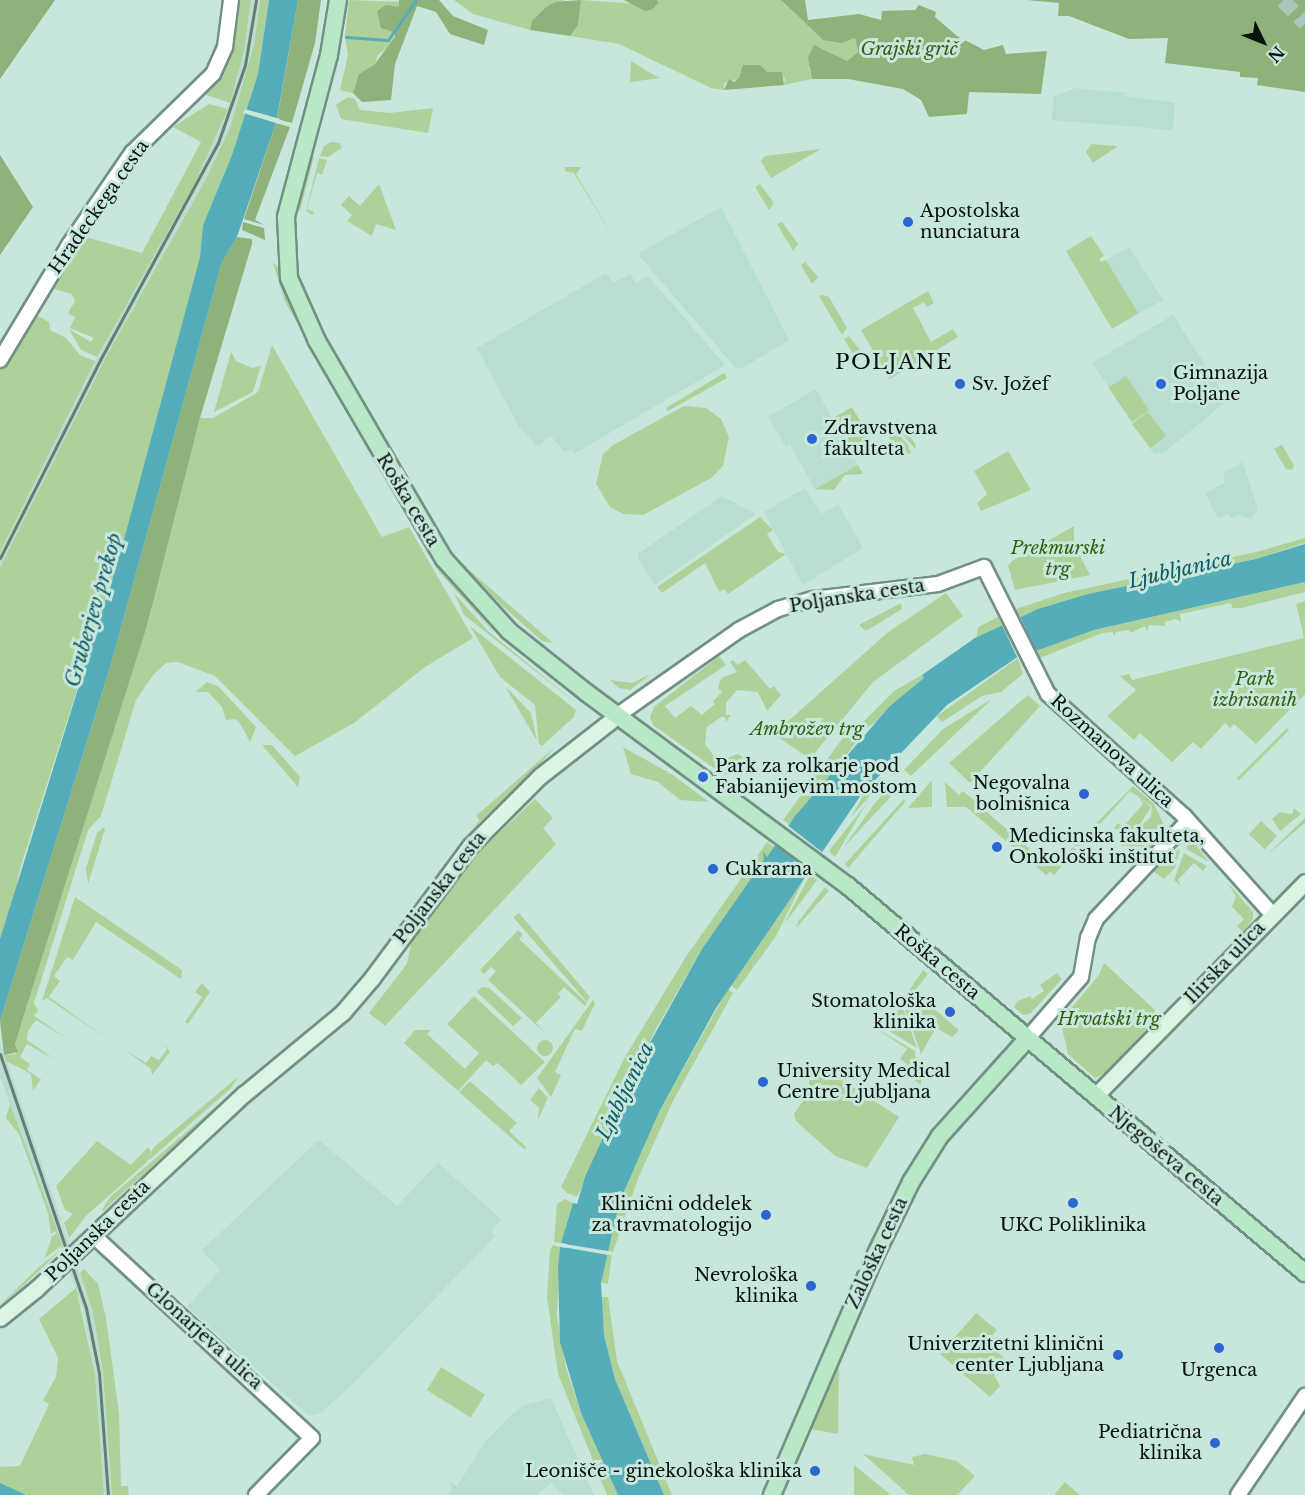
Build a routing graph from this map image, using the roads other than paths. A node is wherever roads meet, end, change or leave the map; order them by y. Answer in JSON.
{"nodes":[{"id":1,"x":231,"y":0,"type":"edge"},
{"id":2,"x":338,"y":0,"type":"edge"},
{"id":3,"x":0,"y":360,"type":"edge"},
{"id":4,"x":984,"y":567,"type":"joint"},
{"id":5,"x":618,"y":715,"type":"junction"},
{"id":6,"x":1188,"y":821,"type":"junction"},
{"id":7,"x":1305,"y":882,"type":"edge"},
{"id":8,"x":1272,"y":914,"type":"junction"},
{"id":9,"x":1027,"y":1039,"type":"junction"},
{"id":10,"x":1095,"y":1096,"type":"junction"},
{"id":11,"x":94,"y":1236,"type":"junction"},
{"id":12,"x":1305,"y":1273,"type":"edge"},
{"id":13,"x":0,"y":1318,"type":"edge"},
{"id":14,"x":1305,"y":1396,"type":"edge"},
{"id":15,"x":256,"y":1495,"type":"edge"},
{"id":16,"x":772,"y":1495,"type":"edge"},
{"id":17,"x":1238,"y":1495,"type":"edge"}],
"edges":[{"from":1,"to":3,"type":"street","name":"Hradeckega cesta"},
{"from":2,"to":5,"type":"main road","name":"Roška cesta"},
{"from":4,"to":5,"type":"street","name":"Poljanska cesta"},
{"from":4,"to":6,"type":"street","name":"Rozmanova ulica"},
{"from":5,"to":9,"type":"main road","name":"Roška cesta"},
{"from":5,"to":11,"type":"main road","name":"Poljanska cesta"},
{"from":6,"to":8,"type":"street","name":"Rozmanova ulica"},
{"from":6,"to":9,"type":"street"},
{"from":7,"to":8,"type":"main road","name":"Ilirska ulica"},
{"from":8,"to":10,"type":"main road","name":"Ilirska ulica"},
{"from":9,"to":10,"type":"main road","name":"Njegoševa cesta"},
{"from":9,"to":16,"type":"main road","name":"Zaloška cesta"},
{"from":10,"to":12,"type":"main road","name":"Njegoševa cesta"},
{"from":11,"to":13,"type":"main road","name":"Poljanska cesta"},
{"from":11,"to":15,"type":"street","name":"Glonarjeva ulica"},
{"from":14,"to":17,"type":"street"}]}
